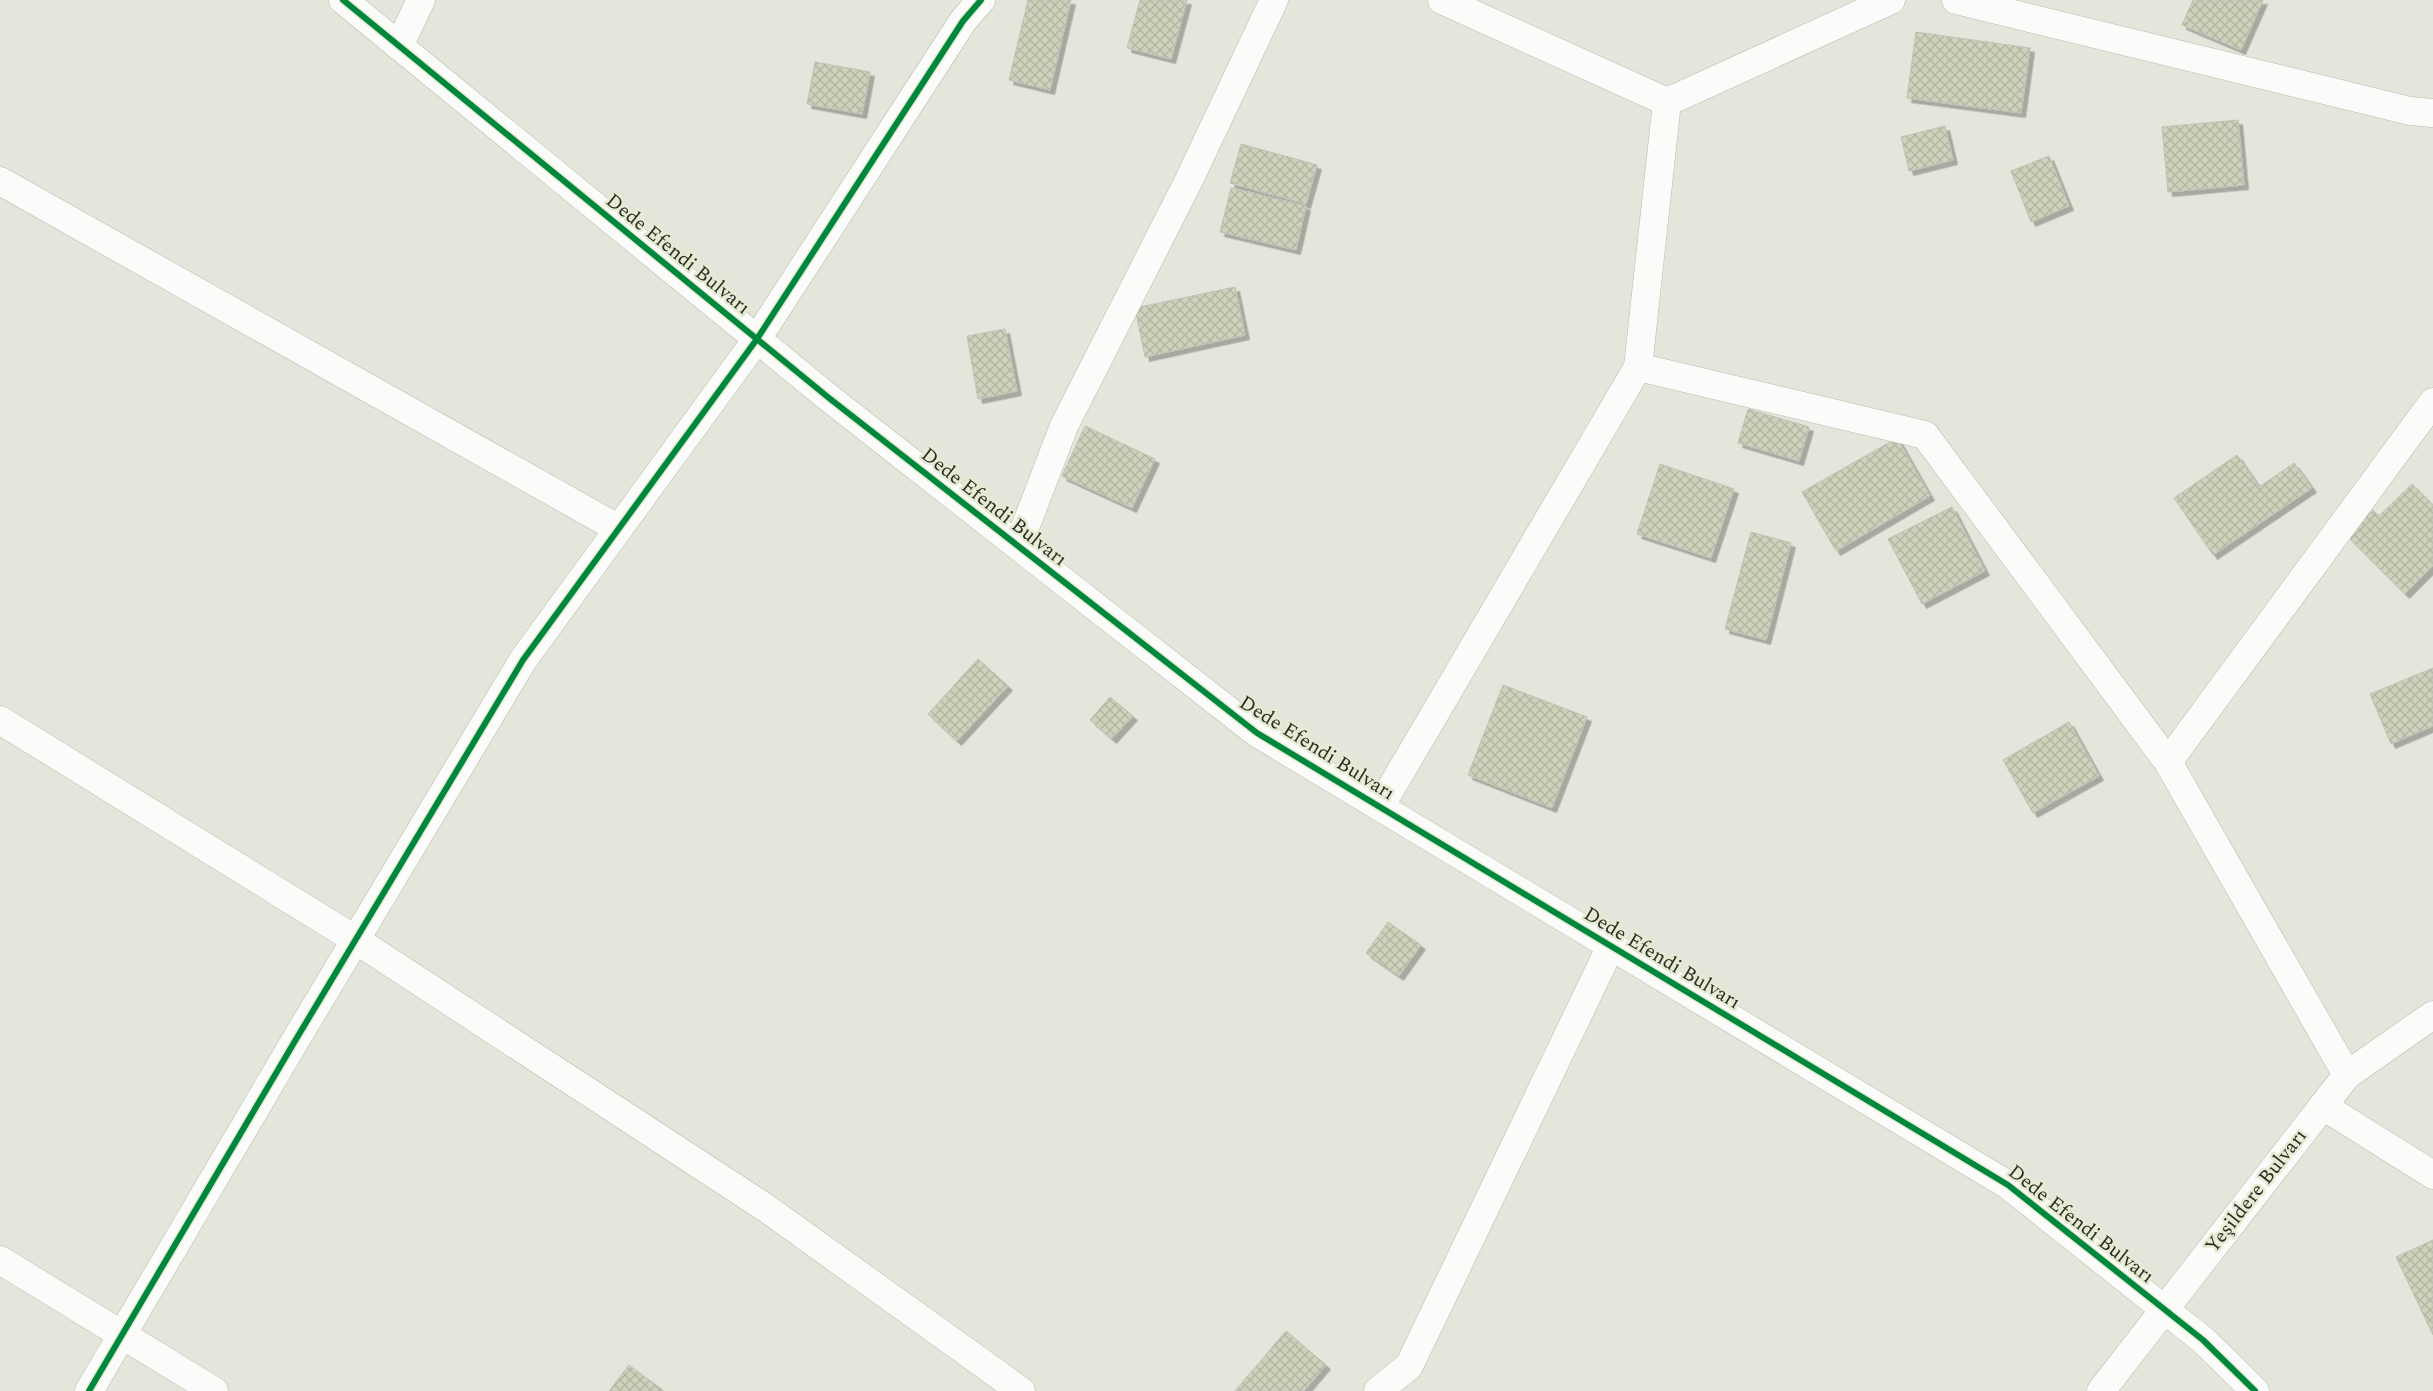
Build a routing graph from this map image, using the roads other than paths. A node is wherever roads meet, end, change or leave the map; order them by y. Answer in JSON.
{"nodes":[{"id":1,"x":343,"y":0,"type":"edge"},
{"id":2,"x":421,"y":0,"type":"edge"},
{"id":3,"x":980,"y":0,"type":"edge"},
{"id":4,"x":1274,"y":0,"type":"edge"},
{"id":5,"x":1442,"y":0,"type":"edge"},
{"id":6,"x":1891,"y":0,"type":"edge"},
{"id":7,"x":1956,"y":0,"type":"edge"},
{"id":8,"x":399,"y":46,"type":"junction"},
{"id":9,"x":1667,"y":102,"type":"junction"},
{"id":10,"x":2433,"y":113,"type":"edge"},
{"id":11,"x":0,"y":181,"type":"edge"},
{"id":12,"x":757,"y":339,"type":"junction"},
{"id":13,"x":1638,"y":367,"type":"junction"},
{"id":14,"x":2433,"y":402,"type":"edge"},
{"id":15,"x":619,"y":529,"type":"junction"},
{"id":16,"x":1018,"y":546,"type":"junction"},
{"id":17,"x":0,"y":720,"type":"edge"},
{"id":18,"x":2168,"y":762,"type":"junction"},
{"id":19,"x":1380,"y":807,"type":"junction"},
{"id":20,"x":356,"y":940,"type":"junction"},
{"id":21,"x":1611,"y":946,"type":"junction"},
{"id":22,"x":2433,"y":1015,"type":"edge"},
{"id":23,"x":2347,"y":1075,"type":"junction"},
{"id":24,"x":2323,"y":1106,"type":"junction"},
{"id":25,"x":2433,"y":1175,"type":"edge"},
{"id":26,"x":0,"y":1260,"type":"edge"},
{"id":27,"x":2163,"y":1308,"type":"junction"},
{"id":28,"x":122,"y":1335,"type":"junction"},
{"id":29,"x":89,"y":1391,"type":"edge"},
{"id":30,"x":214,"y":1391,"type":"edge"},
{"id":31,"x":1021,"y":1391,"type":"edge"},
{"id":32,"x":1378,"y":1391,"type":"edge"},
{"id":33,"x":2101,"y":1391,"type":"edge"},
{"id":34,"x":2255,"y":1391,"type":"edge"}],
"edges":[{"from":1,"to":8,"type":"street","name":"Dede Efendi Bulvarı"},
{"from":2,"to":8,"type":"street"},
{"from":3,"to":12,"type":"street"},
{"from":4,"to":16,"type":"street"},
{"from":5,"to":9,"type":"street"},
{"from":6,"to":9,"type":"street"},
{"from":7,"to":10,"type":"street"},
{"from":8,"to":12,"type":"street","name":"Dede Efendi Bulvarı"},
{"from":9,"to":13,"type":"street"},
{"from":11,"to":15,"type":"street"},
{"from":12,"to":15,"type":"street"},
{"from":12,"to":16,"type":"street","name":"Dede Efendi Bulvarı"},
{"from":13,"to":18,"type":"street"},
{"from":13,"to":19,"type":"street"},
{"from":14,"to":18,"type":"street"},
{"from":15,"to":20,"type":"street"},
{"from":16,"to":19,"type":"street","name":"Dede Efendi Bulvarı"},
{"from":17,"to":20,"type":"street"},
{"from":18,"to":23,"type":"street"},
{"from":19,"to":21,"type":"street","name":"Dede Efendi Bulvarı"},
{"from":20,"to":28,"type":"street"},
{"from":20,"to":31,"type":"street"},
{"from":21,"to":27,"type":"street","name":"Dede Efendi Bulvarı"},
{"from":21,"to":32,"type":"street"},
{"from":22,"to":23,"type":"street","name":"Yeşildere Bulvarı"},
{"from":23,"to":24,"type":"street","name":"Yeşildere Bulvarı"},
{"from":24,"to":25,"type":"street"},
{"from":24,"to":27,"type":"street","name":"Yeşildere Bulvarı"},
{"from":26,"to":28,"type":"street"},
{"from":27,"to":33,"type":"street","name":"Yeşildere Bulvarı"},
{"from":27,"to":34,"type":"street","name":"Dede Efendi Bulvarı"},
{"from":28,"to":29,"type":"street"},
{"from":28,"to":30,"type":"street"}]}
